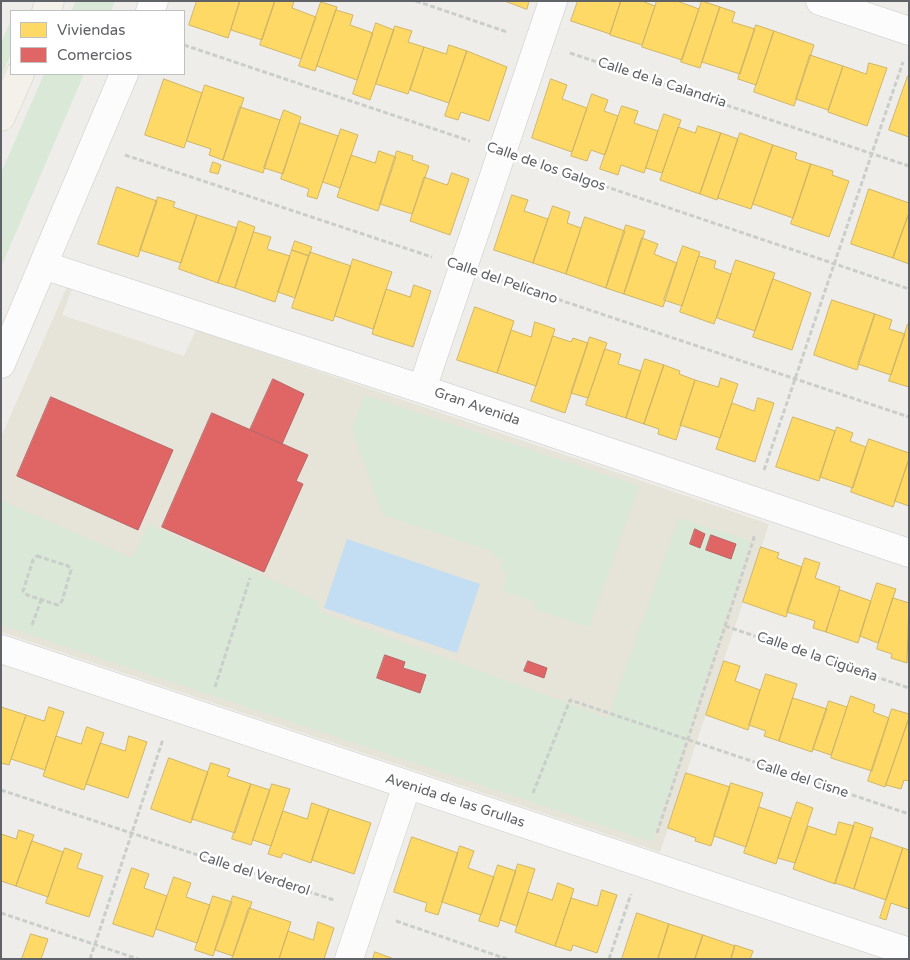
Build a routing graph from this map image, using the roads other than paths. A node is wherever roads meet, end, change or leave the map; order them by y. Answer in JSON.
{"nodes":[{"id":1,"x":553,"y":1,"type":"edge"},
{"id":2,"x":820,"y":1,"type":"edge"},
{"id":3,"x":907,"y":42,"type":"edge"},
{"id":4,"x":20,"y":75,"type":"edge"},
{"id":5,"x":124,"y":75,"type":"edge"},
{"id":6,"x":1,"y":117,"type":"edge"},
{"id":7,"x":43,"y":265,"type":"junction"},
{"id":8,"x":1,"y":364,"type":"edge"},
{"id":9,"x":422,"y":389,"type":"junction"},
{"id":10,"x":909,"y":553,"type":"edge"},
{"id":11,"x":1,"y":649,"type":"edge"},
{"id":12,"x":407,"y":785,"type":"junction"},
{"id":13,"x":909,"y":952,"type":"edge"},
{"id":14,"x":348,"y":959,"type":"edge"}],
"edges":[{"from":1,"to":9,"type":"street"},
{"from":2,"to":3,"type":"street"},
{"from":4,"to":6,"type":"main road"},
{"from":5,"to":7,"type":"street"},
{"from":7,"to":8,"type":"street"},
{"from":7,"to":9,"type":"street","name":"Gran Avenida"},
{"from":9,"to":10,"type":"street","name":"Gran Avenida"},
{"from":11,"to":12,"type":"street","name":"Avenida de las Grullas"},
{"from":12,"to":13,"type":"street","name":"Avenida de las Grullas"},
{"from":12,"to":14,"type":"street"}]}
